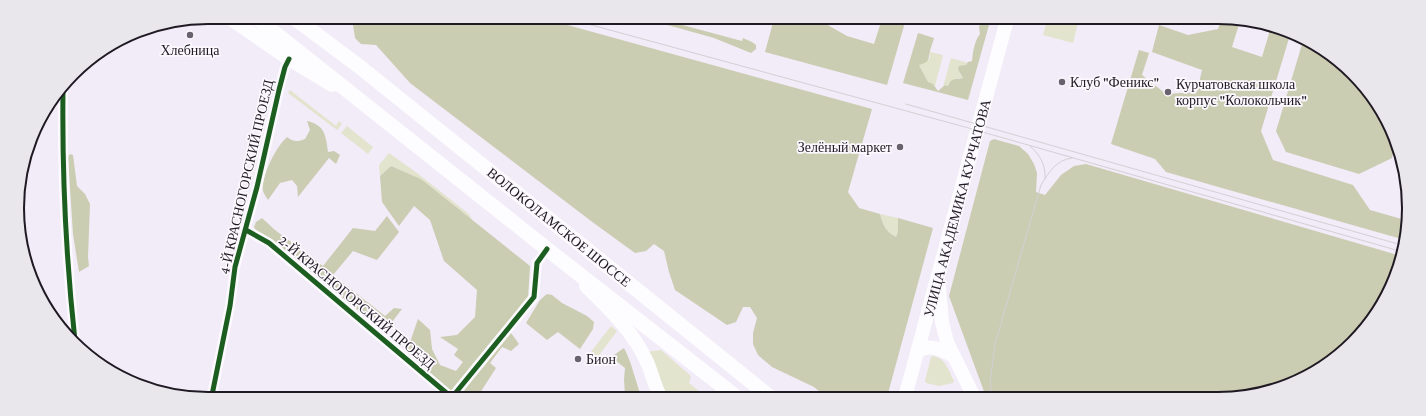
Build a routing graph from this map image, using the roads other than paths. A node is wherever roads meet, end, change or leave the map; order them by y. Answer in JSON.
{"nodes":[{"id":1,"x":238,"y":24,"type":"edge"},
{"id":2,"x":264,"y":24,"type":"edge"},
{"id":3,"x":302,"y":24,"type":"edge"},
{"id":4,"x":312,"y":24,"type":"edge"},
{"id":5,"x":1007,"y":24,"type":"edge"},
{"id":6,"x":348,"y":58,"type":"junction"},
{"id":7,"x":289,"y":59,"type":"junction"},
{"id":8,"x":64,"y":94,"type":"edge"},
{"id":9,"x":369,"y":108,"type":"junction"},
{"id":10,"x":246,"y":230,"type":"junction"},
{"id":11,"x":550,"y":251,"type":"junction"},
{"id":12,"x":938,"y":276,"type":"junction"},
{"id":13,"x":74,"y":334,"type":"edge"},
{"id":14,"x":917,"y":352,"type":"junction"},
{"id":15,"x":952,"y":354,"type":"junction"},
{"id":16,"x":213,"y":392,"type":"edge"},
{"id":17,"x":445,"y":392,"type":"edge"},
{"id":18,"x":456,"y":392,"type":"edge"},
{"id":19,"x":658,"y":392,"type":"edge"},
{"id":20,"x":730,"y":392,"type":"edge"},
{"id":21,"x":765,"y":392,"type":"edge"},
{"id":22,"x":906,"y":392,"type":"edge"},
{"id":23,"x":971,"y":392,"type":"edge"}],
"edges":[{"from":1,"to":7,"type":"main road","name":"ВОЛОКОЛАМСКОЕ ШОССЕ"},
{"from":2,"to":9,"type":"main road","name":"ВОЛОКОЛАМСКОЕ ШОССЕ"},
{"from":3,"to":6,"type":"main road","name":"ВОЛОКОЛАМСКОЕ ШОССЕ"},
{"from":4,"to":6,"type":"main road","name":"ВОЛОКОЛАМСКОЕ ШОССЕ"},
{"from":5,"to":12,"type":"main road","name":"УЛИЦА АКАДЕМИКА КУРЧАТОВА"},
{"from":6,"to":21,"type":"main road","name":"ВОЛОКОЛАМСКОЕ ШОССЕ"},
{"from":7,"to":9,"type":"main road","name":"ВОЛОКОЛАМСКОЕ ШОССЕ"},
{"from":7,"to":10,"type":"street","name":"4-Й КРАСНОГОРСКИЙ ПРОЕЗД"},
{"from":8,"to":13,"type":"street"},
{"from":9,"to":11,"type":"main road","name":"ВОЛОКОЛАМСКОЕ ШОССЕ"},
{"from":10,"to":16,"type":"street","name":"4-Й КРАСНОГОРСКИЙ ПРОЕЗД"},
{"from":10,"to":17,"type":"street","name":"2-Й КРАСНОГОРСКИЙ ПРОЕЗД"},
{"from":11,"to":18,"type":"street"},
{"from":11,"to":19,"type":"main road"},
{"from":11,"to":20,"type":"main road","name":"ВОЛОКОЛАМСКОЕ ШОССЕ"},
{"from":12,"to":14,"type":"main road","name":"УЛИЦА АКАДЕМИКА КУРЧАТОВА"},
{"from":12,"to":15,"type":"main road"},
{"from":14,"to":15,"type":"main road"},
{"from":14,"to":22,"type":"main road","name":"УЛИЦА АКАДЕМИКА КУРЧАТОВА"},
{"from":15,"to":23,"type":"main road"}]}
